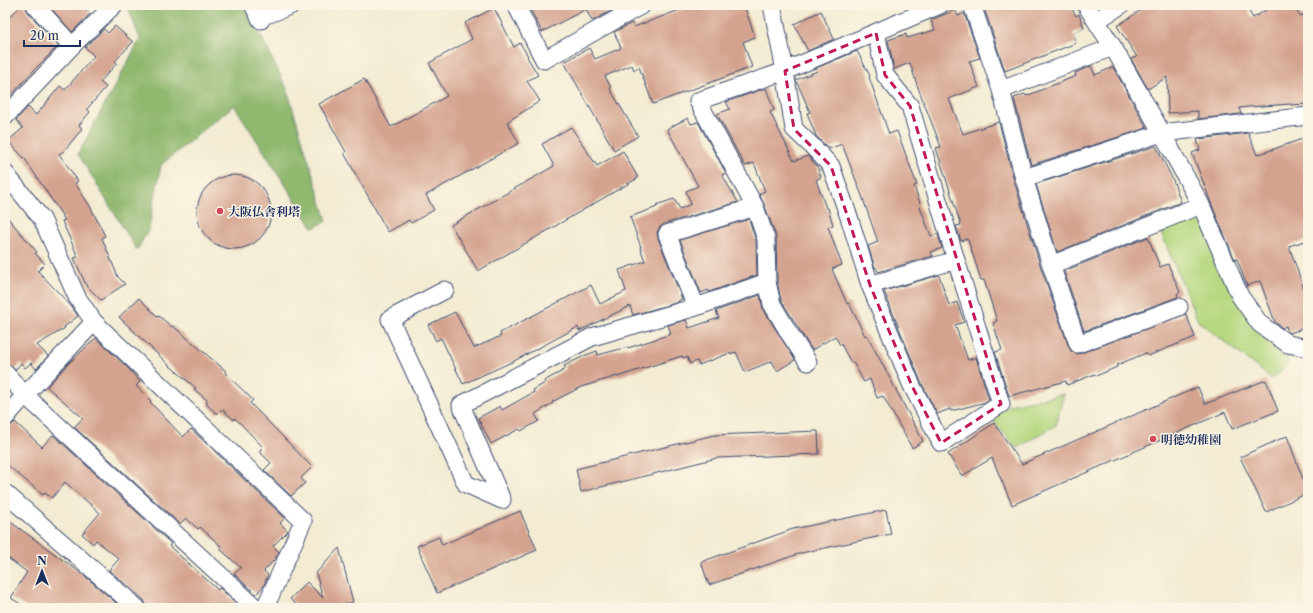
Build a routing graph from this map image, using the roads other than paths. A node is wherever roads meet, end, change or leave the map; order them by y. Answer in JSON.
{"nodes":[{"id":1,"x":35,"y":5,"type":"edge"},
{"id":2,"x":114,"y":5,"type":"edge"},
{"id":3,"x":253,"y":5,"type":"edge"},
{"id":4,"x":292,"y":5,"type":"edge"},
{"id":5,"x":516,"y":5,"type":"edge"},
{"id":6,"x":642,"y":5,"type":"edge"},
{"id":7,"x":772,"y":5,"type":"edge"},
{"id":8,"x":940,"y":5,"type":"edge"},
{"id":9,"x":972,"y":5,"type":"edge"},
{"id":10,"x":1086,"y":5,"type":"edge"},
{"id":11,"x":1121,"y":5,"type":"edge"},
{"id":12,"x":1096,"y":21,"type":"junction"},
{"id":13,"x":876,"y":33,"type":"junction"},
{"id":14,"x":72,"y":46,"type":"junction"},
{"id":15,"x":1113,"y":47,"type":"junction"},
{"id":16,"x":785,"y":71,"type":"junction"},
{"id":17,"x":1001,"y":90,"type":"junction"},
{"id":18,"x":1308,"y":116,"type":"edge"},
{"id":19,"x":5,"y":117,"type":"edge"},
{"id":20,"x":1162,"y":133,"type":"junction"},
{"id":21,"x":5,"y":173,"type":"edge"},
{"id":22,"x":1024,"y":178,"type":"junction"},
{"id":23,"x":1201,"y":205,"type":"junction"},
{"id":24,"x":755,"y":207,"type":"junction"},
{"id":25,"x":956,"y":260,"type":"junction"},
{"id":26,"x":1051,"y":265,"type":"junction"},
{"id":27,"x":767,"y":282,"type":"junction"},
{"id":28,"x":870,"y":285,"type":"junction"},
{"id":29,"x":445,"y":290,"type":"dead end"},
{"id":30,"x":696,"y":307,"type":"junction"},
{"id":31,"x":1179,"y":307,"type":"dead end"},
{"id":32,"x":94,"y":322,"type":"junction"},
{"id":33,"x":1308,"y":348,"type":"edge"},
{"id":34,"x":808,"y":362,"type":"dead end"},
{"id":35,"x":5,"y":373,"type":"edge"},
{"id":36,"x":25,"y":395,"type":"junction"},
{"id":37,"x":5,"y":418,"type":"edge"},
{"id":38,"x":5,"y":493,"type":"edge"},
{"id":39,"x":137,"y":608,"type":"edge"},
{"id":40,"x":256,"y":608,"type":"edge"},
{"id":41,"x":265,"y":608,"type":"edge"}],
"edges":[{"from":1,"to":14,"type":"street"},
{"from":2,"to":14,"type":"street"},
{"from":3,"to":4,"type":"street"},
{"from":5,"to":6,"type":"street"},
{"from":7,"to":16,"type":"street"},
{"from":8,"to":13,"type":"street"},
{"from":9,"to":17,"type":"street"},
{"from":10,"to":12,"type":"street"},
{"from":11,"to":12,"type":"street"},
{"from":12,"to":15,"type":"street"},
{"from":13,"to":16,"type":"street"},
{"from":13,"to":25,"type":"street"},
{"from":14,"to":19,"type":"street"},
{"from":15,"to":17,"type":"street"},
{"from":15,"to":20,"type":"street"},
{"from":16,"to":24,"type":"street"},
{"from":16,"to":28,"type":"street"},
{"from":17,"to":22,"type":"street"},
{"from":18,"to":20,"type":"street"},
{"from":20,"to":22,"type":"street"},
{"from":20,"to":23,"type":"street"},
{"from":21,"to":32,"type":"street"},
{"from":22,"to":26,"type":"street"},
{"from":23,"to":26,"type":"street"},
{"from":23,"to":33,"type":"street"},
{"from":24,"to":27,"type":"street"},
{"from":24,"to":30,"type":"street"},
{"from":25,"to":28,"type":"street"},
{"from":25,"to":28,"type":"street"},
{"from":26,"to":31,"type":"street"},
{"from":27,"to":30,"type":"street"},
{"from":27,"to":34,"type":"street"},
{"from":29,"to":30,"type":"street"},
{"from":32,"to":36,"type":"street"},
{"from":32,"to":41,"type":"street"},
{"from":35,"to":36,"type":"street"},
{"from":36,"to":37,"type":"street"},
{"from":36,"to":40,"type":"street"},
{"from":38,"to":39,"type":"street"}]}
